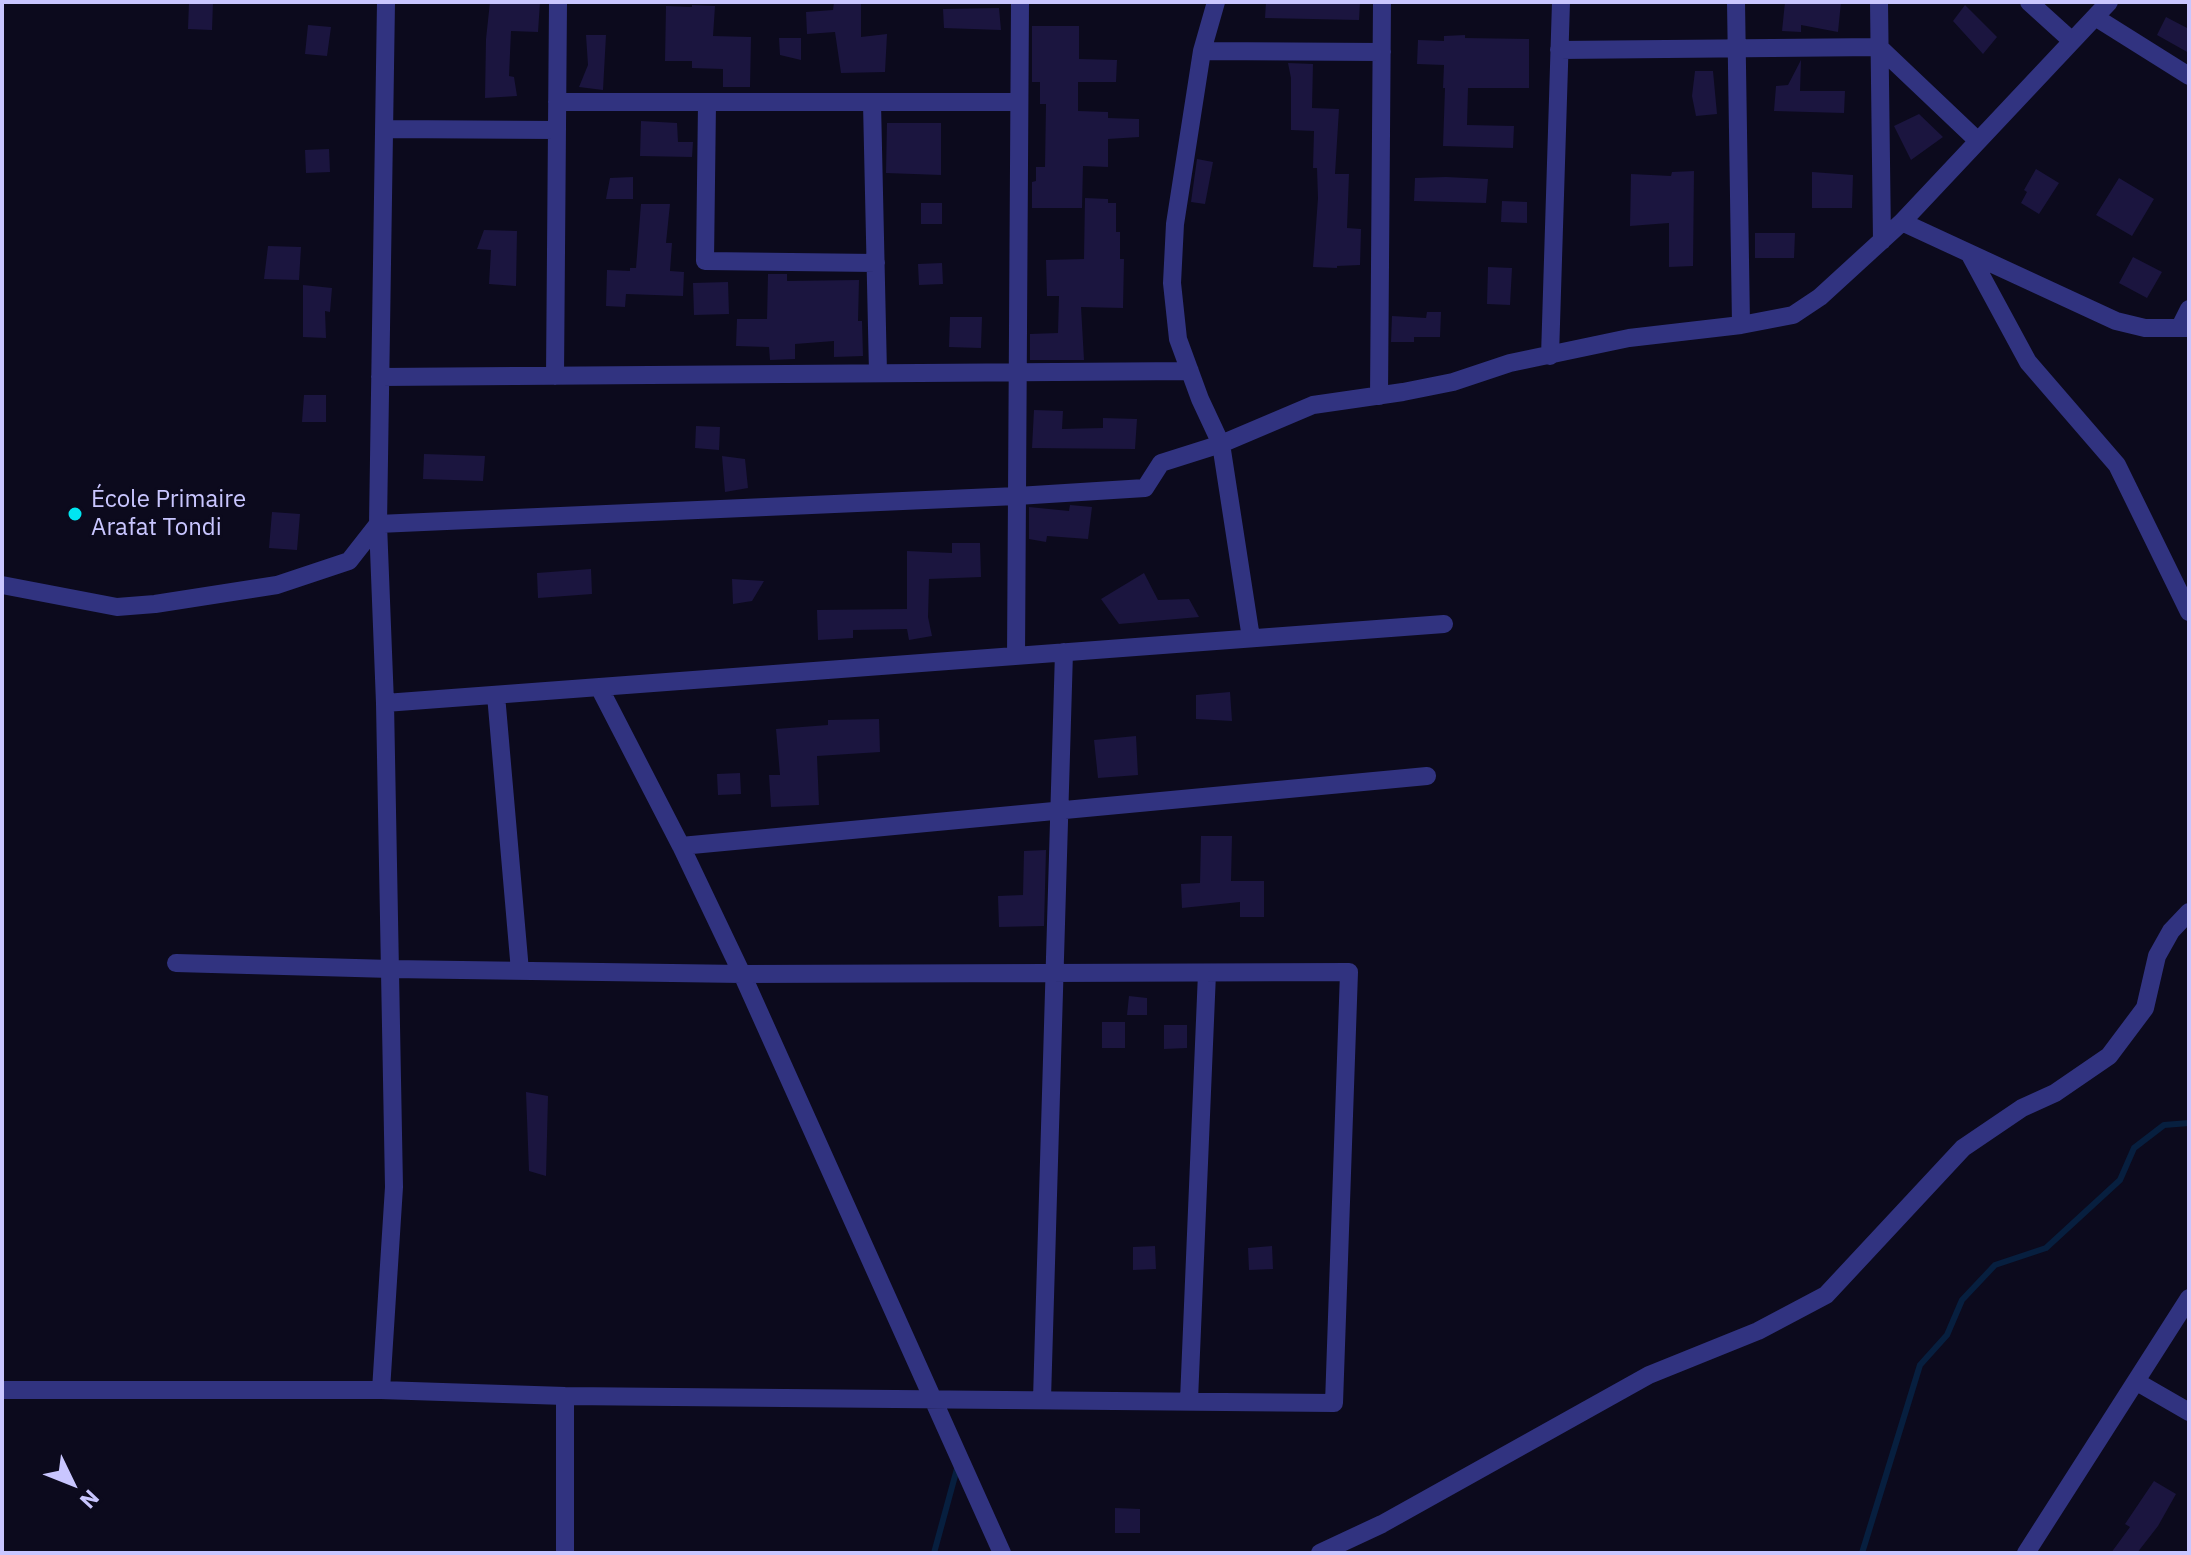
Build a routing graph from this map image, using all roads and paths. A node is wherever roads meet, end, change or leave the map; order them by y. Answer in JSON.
{"nodes":[{"id":1,"x":386,"y":2,"type":"edge"},
{"id":2,"x":558,"y":2,"type":"edge"},
{"id":3,"x":1020,"y":2,"type":"edge"},
{"id":4,"x":1216,"y":2,"type":"edge"},
{"id":5,"x":1382,"y":2,"type":"edge"},
{"id":6,"x":1561,"y":2,"type":"edge"},
{"id":7,"x":1736,"y":2,"type":"edge"},
{"id":8,"x":1879,"y":2,"type":"edge"},
{"id":9,"x":2029,"y":2,"type":"edge"},
{"id":10,"x":2109,"y":2,"type":"edge"},
{"id":11,"x":2095,"y":17,"type":"junction"},
{"id":12,"x":2072,"y":41,"type":"junction"},
{"id":13,"x":1879,"y":47,"type":"junction"},
{"id":14,"x":1737,"y":48,"type":"junction"},
{"id":15,"x":1559,"y":50,"type":"junction"},
{"id":16,"x":1202,"y":51,"type":"junction"},
{"id":17,"x":1382,"y":52,"type":"junction"},
{"id":18,"x":2189,"y":76,"type":"edge"},
{"id":19,"x":557,"y":102,"type":"junction"},
{"id":20,"x":1019,"y":102,"type":"junction"},
{"id":21,"x":707,"y":103,"type":"junction"},
{"id":22,"x":872,"y":103,"type":"junction"},
{"id":23,"x":384,"y":129,"type":"junction"},
{"id":24,"x":557,"y":130,"type":"junction"},
{"id":25,"x":1978,"y":141,"type":"junction"},
{"id":26,"x":1902,"y":222,"type":"junction"},
{"id":27,"x":1882,"y":241,"type":"junction"},
{"id":28,"x":1969,"y":253,"type":"junction"},
{"id":29,"x":876,"y":263,"type":"junction"},
{"id":30,"x":2189,"y":309,"type":"edge"},
{"id":31,"x":1741,"y":325,"type":"junction"},
{"id":32,"x":2184,"y":327,"type":"edge"},
{"id":33,"x":1550,"y":356,"type":"junction"},
{"id":34,"x":1190,"y":371,"type":"junction"},
{"id":35,"x":878,"y":373,"type":"junction"},
{"id":36,"x":1018,"y":373,"type":"junction"},
{"id":37,"x":555,"y":376,"type":"junction"},
{"id":38,"x":380,"y":377,"type":"junction"},
{"id":39,"x":1379,"y":396,"type":"junction"},
{"id":40,"x":1221,"y":444,"type":"junction"},
{"id":41,"x":1017,"y":496,"type":"junction"},
{"id":42,"x":378,"y":524,"type":"junction"},
{"id":43,"x":2,"y":585,"type":"edge"},
{"id":44,"x":2189,"y":612,"type":"edge"},
{"id":45,"x":1444,"y":624,"type":"dead end"},
{"id":46,"x":1251,"y":638,"type":"junction"},
{"id":47,"x":1064,"y":652,"type":"junction"},
{"id":48,"x":1016,"y":656,"type":"junction"},
{"id":49,"x":599,"y":687,"type":"junction"},
{"id":50,"x":496,"y":695,"type":"junction"},
{"id":51,"x":385,"y":703,"type":"junction"},
{"id":52,"x":1427,"y":776,"type":"dead end"},
{"id":53,"x":1059,"y":810,"type":"junction"},
{"id":54,"x":681,"y":846,"type":"junction"},
{"id":55,"x":2189,"y":912,"type":"edge"},
{"id":56,"x":176,"y":963,"type":"dead end"},
{"id":57,"x":391,"y":969,"type":"junction"},
{"id":58,"x":520,"y":971,"type":"junction"},
{"id":59,"x":1054,"y":973,"type":"junction"},
{"id":60,"x":1207,"y":973,"type":"junction"},
{"id":61,"x":742,"y":974,"type":"junction"},
{"id":62,"x":2189,"y":1298,"type":"edge"},
{"id":63,"x":2137,"y":1382,"type":"junction"},
{"id":64,"x":2,"y":1390,"type":"edge"},
{"id":65,"x":381,"y":1390,"type":"junction"},
{"id":66,"x":565,"y":1396,"type":"junction"},
{"id":67,"x":933,"y":1398,"type":"junction"},
{"id":68,"x":1042,"y":1399,"type":"junction"},
{"id":69,"x":1189,"y":1400,"type":"junction"},
{"id":70,"x":2189,"y":1412,"type":"edge"},
{"id":71,"x":565,"y":1553,"type":"edge"},
{"id":72,"x":1002,"y":1553,"type":"edge"},
{"id":73,"x":1320,"y":1553,"type":"edge"},
{"id":74,"x":2026,"y":1553,"type":"edge"}],
"edges":[{"from":1,"to":23,"type":"street"},
{"from":2,"to":19,"type":"street"},
{"from":3,"to":20,"type":"street"},
{"from":4,"to":16,"type":"street"},
{"from":5,"to":17,"type":"street"},
{"from":6,"to":15,"type":"street"},
{"from":7,"to":14,"type":"street"},
{"from":8,"to":13,"type":"street"},
{"from":9,"to":12,"type":"street"},
{"from":10,"to":11,"type":"street"},
{"from":11,"to":12,"type":"street"},
{"from":11,"to":18,"type":"street"},
{"from":12,"to":25,"type":"street"},
{"from":13,"to":14,"type":"street"},
{"from":13,"to":25,"type":"street"},
{"from":13,"to":27,"type":"street"},
{"from":14,"to":15,"type":"street"},
{"from":14,"to":31,"type":"street"},
{"from":15,"to":33,"type":"street"},
{"from":16,"to":17,"type":"street"},
{"from":16,"to":34,"type":"street"},
{"from":17,"to":39,"type":"street"},
{"from":19,"to":21,"type":"street"},
{"from":19,"to":24,"type":"street"},
{"from":20,"to":22,"type":"street"},
{"from":20,"to":36,"type":"street"},
{"from":21,"to":22,"type":"street"},
{"from":21,"to":29,"type":"street"},
{"from":22,"to":29,"type":"street"},
{"from":23,"to":24,"type":"street"},
{"from":23,"to":38,"type":"street"},
{"from":24,"to":37,"type":"street"},
{"from":25,"to":26,"type":"street"},
{"from":26,"to":27,"type":"street"},
{"from":26,"to":28,"type":"street"},
{"from":27,"to":31,"type":"street"},
{"from":28,"to":32,"type":"street"},
{"from":28,"to":44,"type":"street"},
{"from":29,"to":35,"type":"street"},
{"from":30,"to":32,"type":"street"},
{"from":31,"to":33,"type":"street"},
{"from":33,"to":39,"type":"street"},
{"from":34,"to":36,"type":"street"},
{"from":34,"to":40,"type":"street"},
{"from":35,"to":36,"type":"street"},
{"from":35,"to":37,"type":"street"},
{"from":36,"to":41,"type":"street"},
{"from":37,"to":38,"type":"street"},
{"from":38,"to":42,"type":"street"},
{"from":39,"to":40,"type":"street"},
{"from":40,"to":41,"type":"street"},
{"from":40,"to":46,"type":"street"},
{"from":41,"to":42,"type":"street"},
{"from":41,"to":48,"type":"street"},
{"from":42,"to":43,"type":"street"},
{"from":42,"to":51,"type":"street"},
{"from":45,"to":46,"type":"street"},
{"from":46,"to":47,"type":"street"},
{"from":47,"to":48,"type":"street"},
{"from":47,"to":53,"type":"street"},
{"from":48,"to":49,"type":"street"},
{"from":49,"to":50,"type":"street"},
{"from":49,"to":54,"type":"street"},
{"from":50,"to":51,"type":"street"},
{"from":50,"to":58,"type":"street"},
{"from":51,"to":57,"type":"street"},
{"from":52,"to":53,"type":"street"},
{"from":53,"to":54,"type":"street"},
{"from":53,"to":59,"type":"street"},
{"from":54,"to":61,"type":"street"},
{"from":55,"to":73,"type":"street"},
{"from":56,"to":57,"type":"street"},
{"from":57,"to":58,"type":"street"},
{"from":57,"to":65,"type":"street"},
{"from":58,"to":61,"type":"street"},
{"from":59,"to":60,"type":"street"},
{"from":59,"to":61,"type":"street"},
{"from":59,"to":68,"type":"street"},
{"from":60,"to":69,"type":"street"},
{"from":60,"to":69,"type":"street"},
{"from":61,"to":67,"type":"street"},
{"from":62,"to":63,"type":"street"},
{"from":63,"to":70,"type":"street"},
{"from":63,"to":74,"type":"street"},
{"from":64,"to":65,"type":"street"},
{"from":65,"to":66,"type":"street"},
{"from":66,"to":67,"type":"street"},
{"from":66,"to":71,"type":"street"},
{"from":67,"to":68,"type":"street"},
{"from":67,"to":72,"type":"street"},
{"from":68,"to":69,"type":"street"}]}
